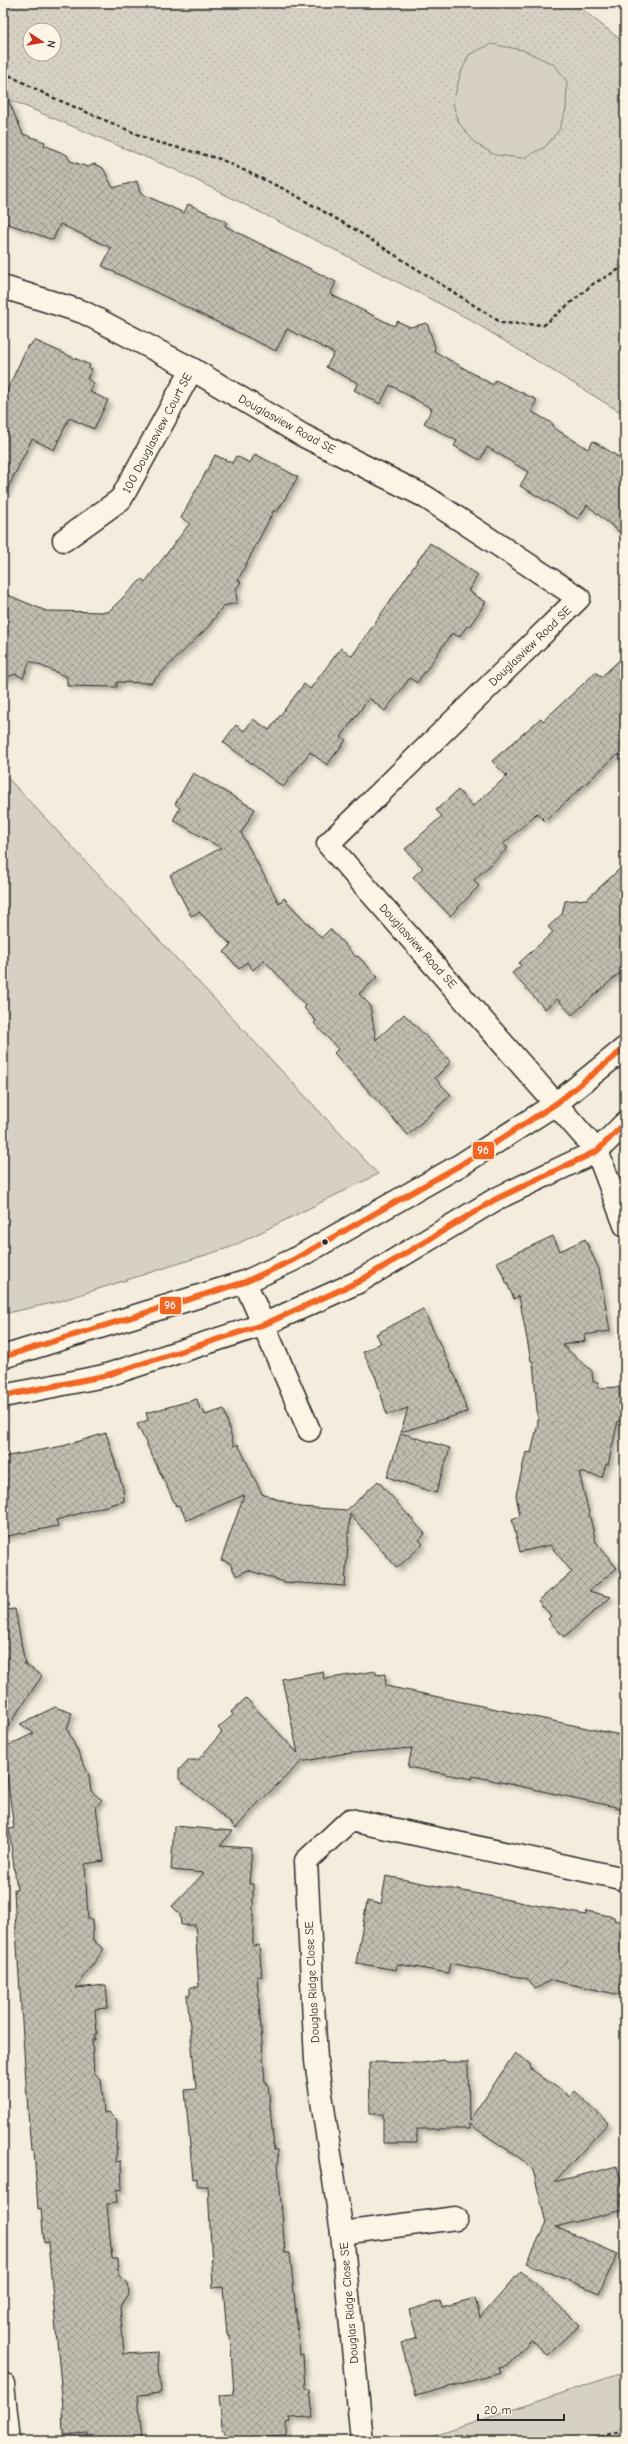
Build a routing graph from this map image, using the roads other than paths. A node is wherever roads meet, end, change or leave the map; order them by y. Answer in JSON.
{"nodes":[{"id":1,"x":3,"y":287,"type":"edge"},
{"id":2,"x":192,"y":369,"type":"junction"},
{"id":3,"x":64,"y":540,"type":"dead end"},
{"id":4,"x":625,"y":1048,"type":"edge"},
{"id":5,"x":557,"y":1103,"type":"junction"},
{"id":6,"x":625,"y":1123,"type":"edge"},
{"id":7,"x":596,"y":1150,"type":"junction"},
{"id":8,"x":625,"y":1225,"type":"edge"},
{"id":9,"x":245,"y":1282,"type":"junction"},
{"id":10,"x":265,"y":1324,"type":"junction"},
{"id":11,"x":3,"y":1356,"type":"edge"},
{"id":12,"x":3,"y":1396,"type":"edge"},
{"id":13,"x":309,"y":1430,"type":"dead end"},
{"id":14,"x":625,"y":1879,"type":"edge"},
{"id":15,"x":456,"y":2218,"type":"dead end"},
{"id":16,"x":342,"y":2233,"type":"junction"},
{"id":17,"x":3,"y":2384,"type":"edge"},
{"id":18,"x":9,"y":2441,"type":"edge"},
{"id":19,"x":362,"y":2441,"type":"edge"}],
"edges":[{"from":1,"to":2,"type":"street","name":"Douglasview Road SE"},
{"from":2,"to":3,"type":"street","name":"100 Douglasview Court SE"},
{"from":2,"to":5,"type":"street","name":"Douglasview Road SE"},
{"from":4,"to":5,"type":"street"},
{"from":5,"to":7,"type":"street"},
{"from":5,"to":9,"type":"street"},
{"from":6,"to":7,"type":"street"},
{"from":7,"to":8,"type":"street"},
{"from":7,"to":10,"type":"street"},
{"from":9,"to":10,"type":"street"},
{"from":9,"to":11,"type":"street"},
{"from":10,"to":12,"type":"street"},
{"from":10,"to":13,"type":"street"},
{"from":14,"to":16,"type":"street","name":"Douglas Ridge Close SE"},
{"from":15,"to":16,"type":"street"},
{"from":16,"to":19,"type":"street","name":"Douglas Ridge Close SE"},
{"from":17,"to":18,"type":"street"}]}
